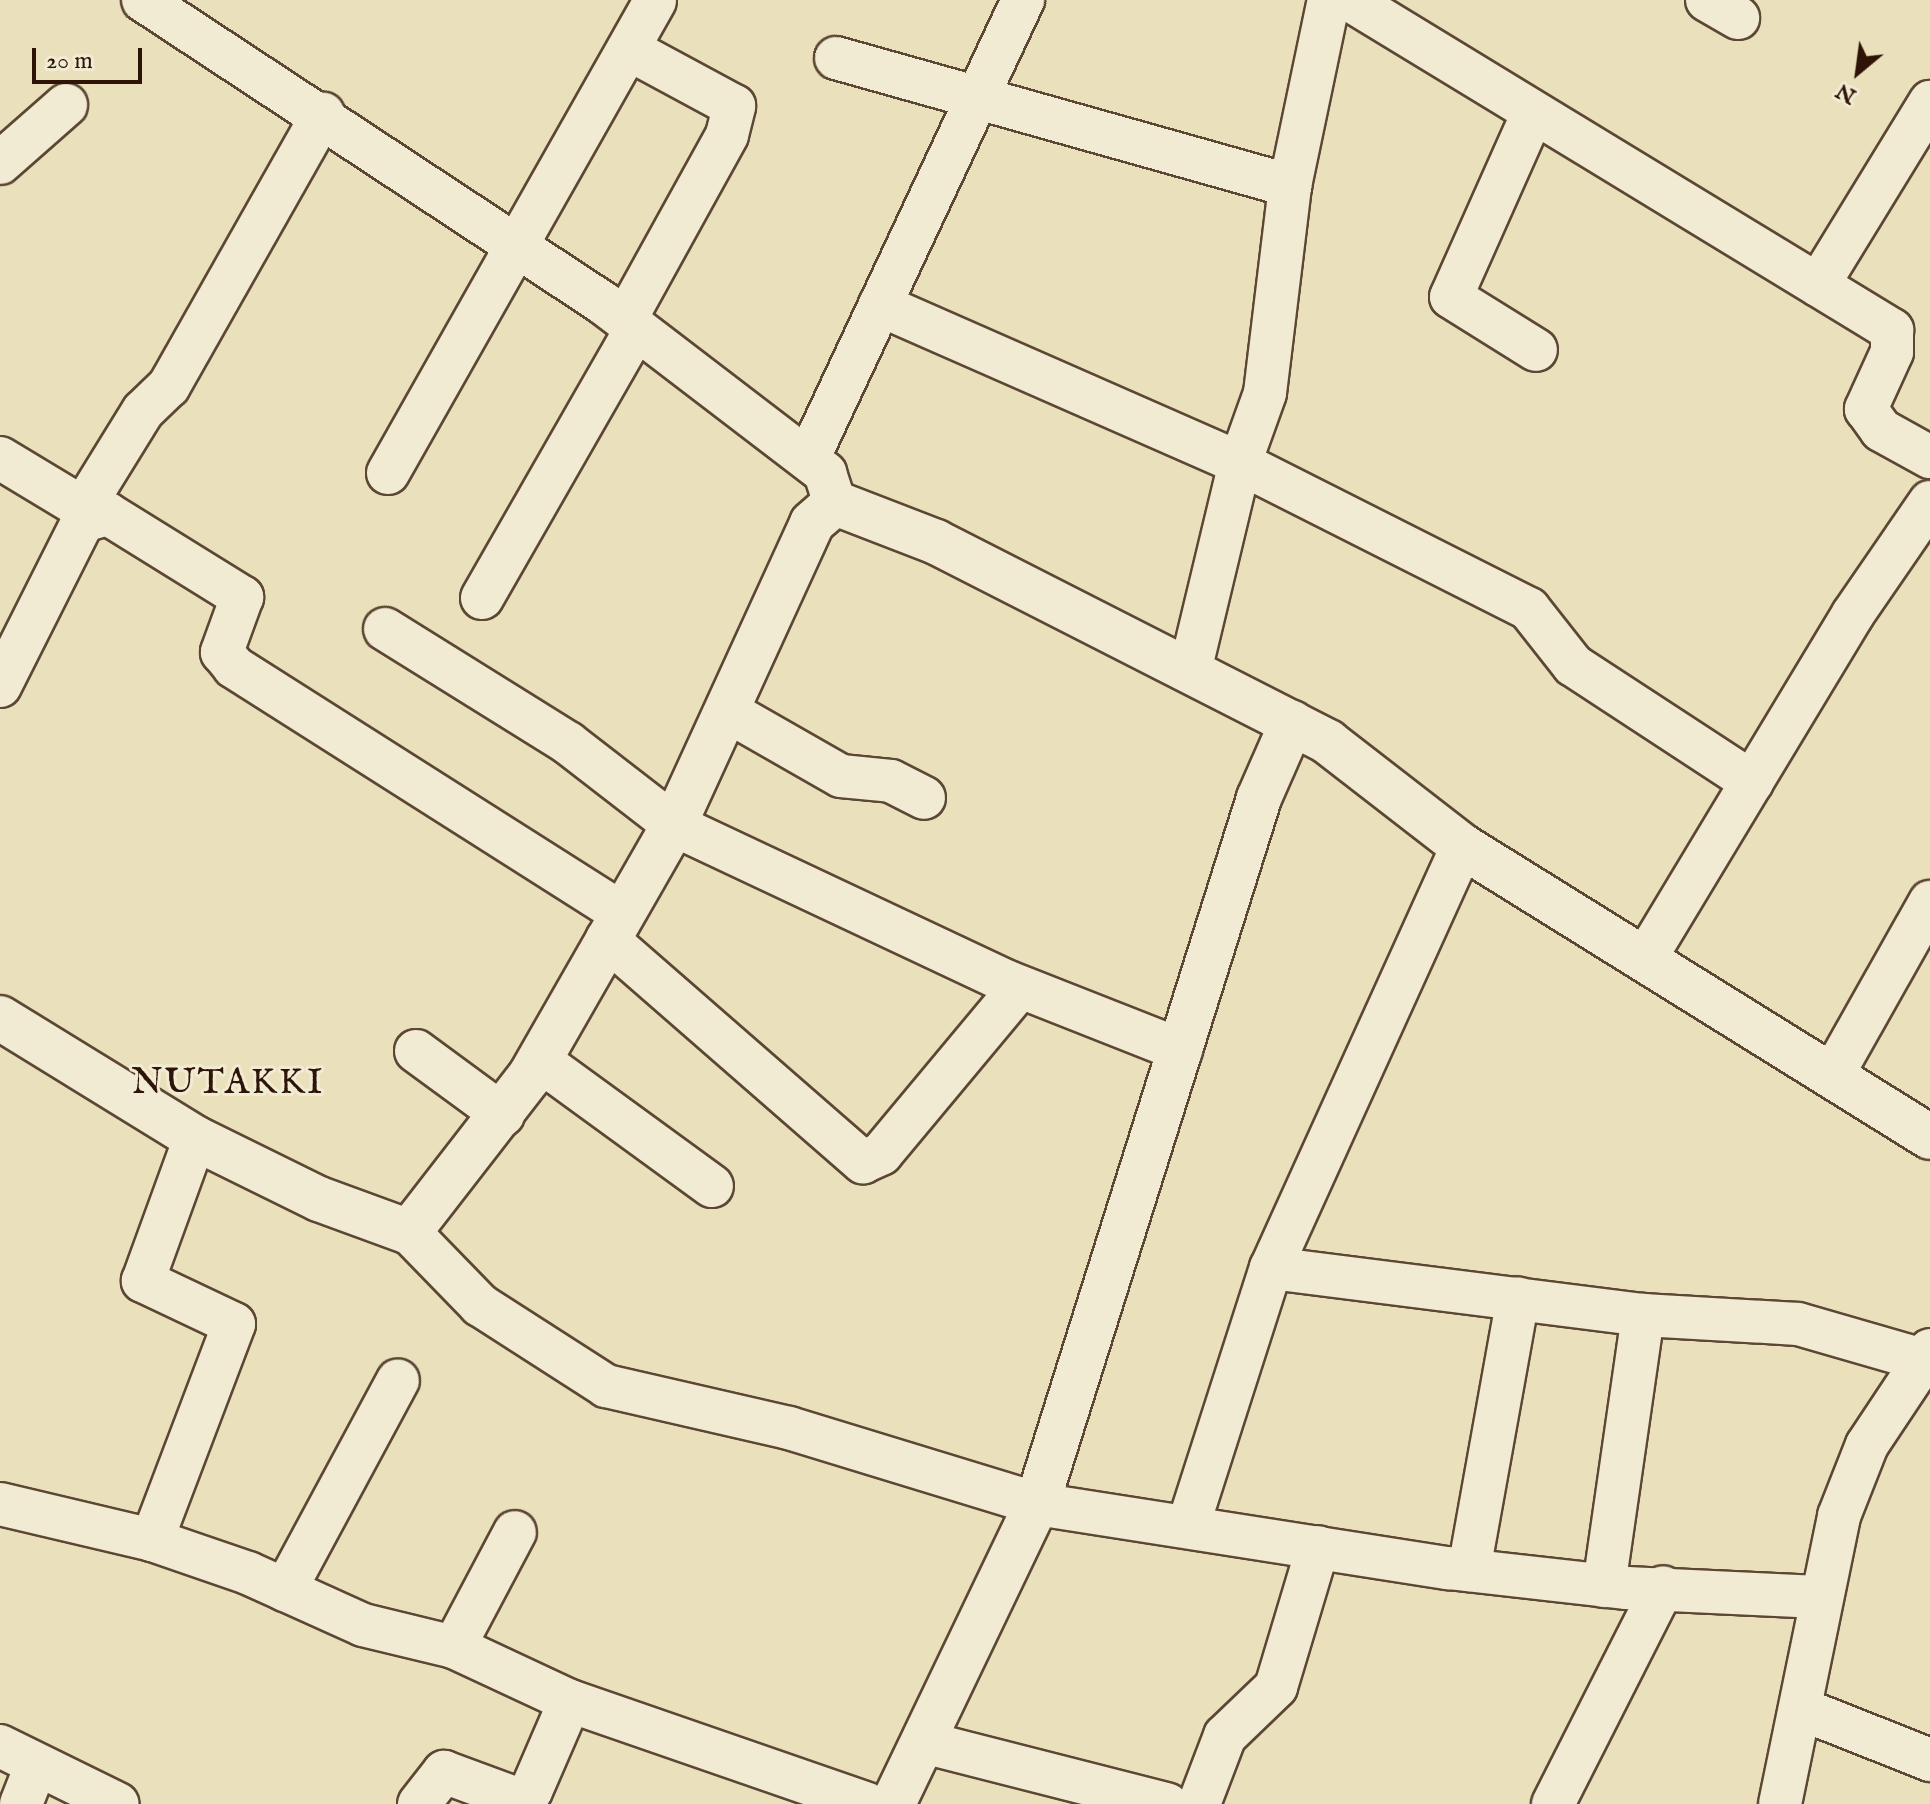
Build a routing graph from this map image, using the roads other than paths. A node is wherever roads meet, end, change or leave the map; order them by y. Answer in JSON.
{"nodes":[{"id":1,"x":143,"y":0,"type":"edge"},
{"id":2,"x":1023,"y":0,"type":"edge"},
{"id":3,"x":1329,"y":0,"type":"edge"},
{"id":4,"x":1350,"y":0,"type":"edge"},
{"id":5,"x":655,"y":1,"type":"edge"},
{"id":6,"x":628,"y":49,"type":"junction"},
{"id":7,"x":836,"y":58,"type":"dead end"},
{"id":8,"x":975,"y":96,"type":"junction"},
{"id":9,"x":1930,"y":102,"type":"edge"},
{"id":10,"x":66,"y":105,"type":"dead end"},
{"id":11,"x":1533,"y":113,"type":"junction"},
{"id":12,"x":323,"y":114,"type":"junction"},
{"id":13,"x":0,"y":163,"type":"edge"},
{"id":14,"x":1290,"y":186,"type":"junction"},
{"id":15,"x":518,"y":246,"type":"junction"},
{"id":16,"x":1818,"y":285,"type":"junction"},
{"id":17,"x":880,"y":305,"type":"junction"},
{"id":18,"x":630,"y":324,"type":"junction"},
{"id":19,"x":1536,"y":350,"type":"dead end"},
{"id":20,"x":1930,"y":457,"type":"edge"},
{"id":21,"x":0,"y":458,"type":"edge"},
{"id":22,"x":808,"y":459,"type":"junction"},
{"id":23,"x":1240,"y":463,"type":"junction"},
{"id":24,"x":388,"y":473,"type":"dead end"},
{"id":25,"x":1930,"y":502,"type":"edge"},
{"id":26,"x":835,"y":503,"type":"junction"},
{"id":27,"x":87,"y":511,"type":"junction"},
{"id":28,"x":482,"y":598,"type":"dead end"},
{"id":29,"x":385,"y":629,"type":"dead end"},
{"id":30,"x":1190,"y":671,"type":"junction"},
{"id":31,"x":0,"y":686,"type":"edge"},
{"id":32,"x":727,"y":711,"type":"junction"},
{"id":33,"x":1292,"y":723,"type":"junction"},
{"id":34,"x":1752,"y":782,"type":"junction"},
{"id":35,"x":924,"y":798,"type":"dead end"},
{"id":36,"x":674,"y":825,"type":"junction"},
{"id":37,"x":1462,"y":846,"type":"junction"},
{"id":38,"x":1930,"y":902,"type":"edge"},
{"id":39,"x":614,"y":926,"type":"junction"},
{"id":40,"x":1645,"y":959,"type":"junction"},
{"id":41,"x":1020,"y":987,"type":"junction"},
{"id":42,"x":0,"y":1018,"type":"edge"},
{"id":43,"x":1181,"y":1050,"type":"junction"},
{"id":44,"x":416,"y":1051,"type":"dead end"},
{"id":45,"x":539,"y":1060,"type":"junction"},
{"id":46,"x":1832,"y":1076,"type":"junction"},
{"id":47,"x":503,"y":1115,"type":"junction"},
{"id":48,"x":1930,"y":1137,"type":"edge"},
{"id":49,"x":195,"y":1138,"type":"junction"},
{"id":50,"x":712,"y":1186,"type":"dead end"},
{"id":51,"x":409,"y":1232,"type":"junction"},
{"id":52,"x":1271,"y":1268,"type":"junction"},
{"id":53,"x":1518,"y":1298,"type":"junction"},
{"id":54,"x":1643,"y":1315,"type":"junction"},
{"id":55,"x":1926,"y":1355,"type":"edge"},
{"id":56,"x":398,"y":1380,"type":"dead end"},
{"id":57,"x":0,"y":1504,"type":"edge"},
{"id":58,"x":1037,"y":1504,"type":"junction"},
{"id":59,"x":1189,"y":1523,"type":"junction"},
{"id":60,"x":515,"y":1532,"type":"dead end"},
{"id":61,"x":152,"y":1540,"type":"junction"},
{"id":62,"x":1318,"y":1547,"type":"junction"},
{"id":63,"x":1469,"y":1570,"type":"junction"},
{"id":64,"x":1604,"y":1586,"type":"junction"},
{"id":65,"x":1663,"y":1587,"type":"junction"},
{"id":66,"x":285,"y":1590,"type":"junction"},
{"id":67,"x":1819,"y":1597,"type":"junction"},
{"id":68,"x":454,"y":1647,"type":"junction"},
{"id":69,"x":570,"y":1701,"type":"junction"},
{"id":70,"x":1804,"y":1710,"type":"junction"},
{"id":71,"x":927,"y":1743,"type":"junction"},
{"id":72,"x":0,"y":1746,"type":"edge"},
{"id":73,"x":1930,"y":1760,"type":"edge"},
{"id":74,"x":36,"y":1766,"type":"junction"},
{"id":75,"x":21,"y":1804,"type":"edge"},
{"id":76,"x":118,"y":1804,"type":"edge"},
{"id":77,"x":419,"y":1804,"type":"edge"},
{"id":78,"x":868,"y":1804,"type":"edge"},
{"id":79,"x":893,"y":1804,"type":"edge"},
{"id":80,"x":1167,"y":1804,"type":"edge"},
{"id":81,"x":1199,"y":1804,"type":"edge"},
{"id":82,"x":1553,"y":1804,"type":"edge"},
{"id":83,"x":1780,"y":1804,"type":"edge"}],
"edges":[{"from":1,"to":12,"type":"street"},
{"from":2,"to":8,"type":"street"},
{"from":3,"to":14,"type":"street"},
{"from":4,"to":11,"type":"street"},
{"from":5,"to":6,"type":"street"},
{"from":6,"to":15,"type":"street"},
{"from":6,"to":18,"type":"street"},
{"from":7,"to":8,"type":"street"},
{"from":8,"to":14,"type":"street"},
{"from":8,"to":17,"type":"street"},
{"from":9,"to":16,"type":"street"},
{"from":10,"to":13,"type":"street"},
{"from":11,"to":16,"type":"street"},
{"from":11,"to":19,"type":"street"},
{"from":12,"to":15,"type":"street"},
{"from":12,"to":27,"type":"street"},
{"from":14,"to":23,"type":"street"},
{"from":15,"to":18,"type":"street"},
{"from":15,"to":24,"type":"street"},
{"from":16,"to":20,"type":"street"},
{"from":17,"to":22,"type":"street"},
{"from":17,"to":23,"type":"street"},
{"from":18,"to":22,"type":"street"},
{"from":18,"to":28,"type":"street"},
{"from":21,"to":27,"type":"street"},
{"from":22,"to":26,"type":"street"},
{"from":23,"to":30,"type":"street"},
{"from":23,"to":34,"type":"street"},
{"from":25,"to":34,"type":"street"},
{"from":26,"to":30,"type":"main road"},
{"from":26,"to":32,"type":"main road"},
{"from":27,"to":31,"type":"street"},
{"from":27,"to":39,"type":"street"},
{"from":29,"to":36,"type":"street"},
{"from":30,"to":33,"type":"main road"},
{"from":32,"to":35,"type":"street"},
{"from":32,"to":36,"type":"main road"},
{"from":33,"to":37,"type":"main road"},
{"from":33,"to":43,"type":"main road"},
{"from":34,"to":40,"type":"street"},
{"from":36,"to":39,"type":"main road"},
{"from":36,"to":41,"type":"street"},
{"from":37,"to":40,"type":"main road"},
{"from":37,"to":52,"type":"street"},
{"from":38,"to":46,"type":"street"},
{"from":39,"to":41,"type":"street"},
{"from":39,"to":45,"type":"main road"},
{"from":40,"to":46,"type":"main road"},
{"from":41,"to":43,"type":"street"},
{"from":42,"to":49,"type":"main road"},
{"from":43,"to":58,"type":"main road"},
{"from":44,"to":47,"type":"street"},
{"from":45,"to":47,"type":"main road"},
{"from":45,"to":50,"type":"street"},
{"from":46,"to":48,"type":"main road"},
{"from":47,"to":51,"type":"main road"},
{"from":49,"to":51,"type":"main road"},
{"from":49,"to":61,"type":"street"},
{"from":51,"to":58,"type":"street"},
{"from":52,"to":53,"type":"street"},
{"from":52,"to":59,"type":"street"},
{"from":53,"to":54,"type":"street"},
{"from":53,"to":63,"type":"street"},
{"from":54,"to":55,"type":"street"},
{"from":54,"to":64,"type":"street"},
{"from":55,"to":67,"type":"street"},
{"from":56,"to":66,"type":"street"},
{"from":57,"to":61,"type":"street"},
{"from":58,"to":59,"type":"street"},
{"from":58,"to":71,"type":"main road"},
{"from":59,"to":62,"type":"street"},
{"from":60,"to":68,"type":"street"},
{"from":61,"to":66,"type":"street"},
{"from":62,"to":63,"type":"street"},
{"from":62,"to":81,"type":"street"},
{"from":63,"to":64,"type":"street"},
{"from":64,"to":65,"type":"street"},
{"from":65,"to":67,"type":"street"},
{"from":65,"to":82,"type":"street"},
{"from":66,"to":68,"type":"street"},
{"from":67,"to":70,"type":"street"},
{"from":68,"to":69,"type":"street"},
{"from":69,"to":77,"type":"street"},
{"from":69,"to":78,"type":"street"},
{"from":70,"to":73,"type":"street"},
{"from":70,"to":83,"type":"street"},
{"from":71,"to":79,"type":"main road"},
{"from":71,"to":80,"type":"street"},
{"from":72,"to":74,"type":"street"},
{"from":74,"to":75,"type":"street"},
{"from":74,"to":76,"type":"street"}]}
